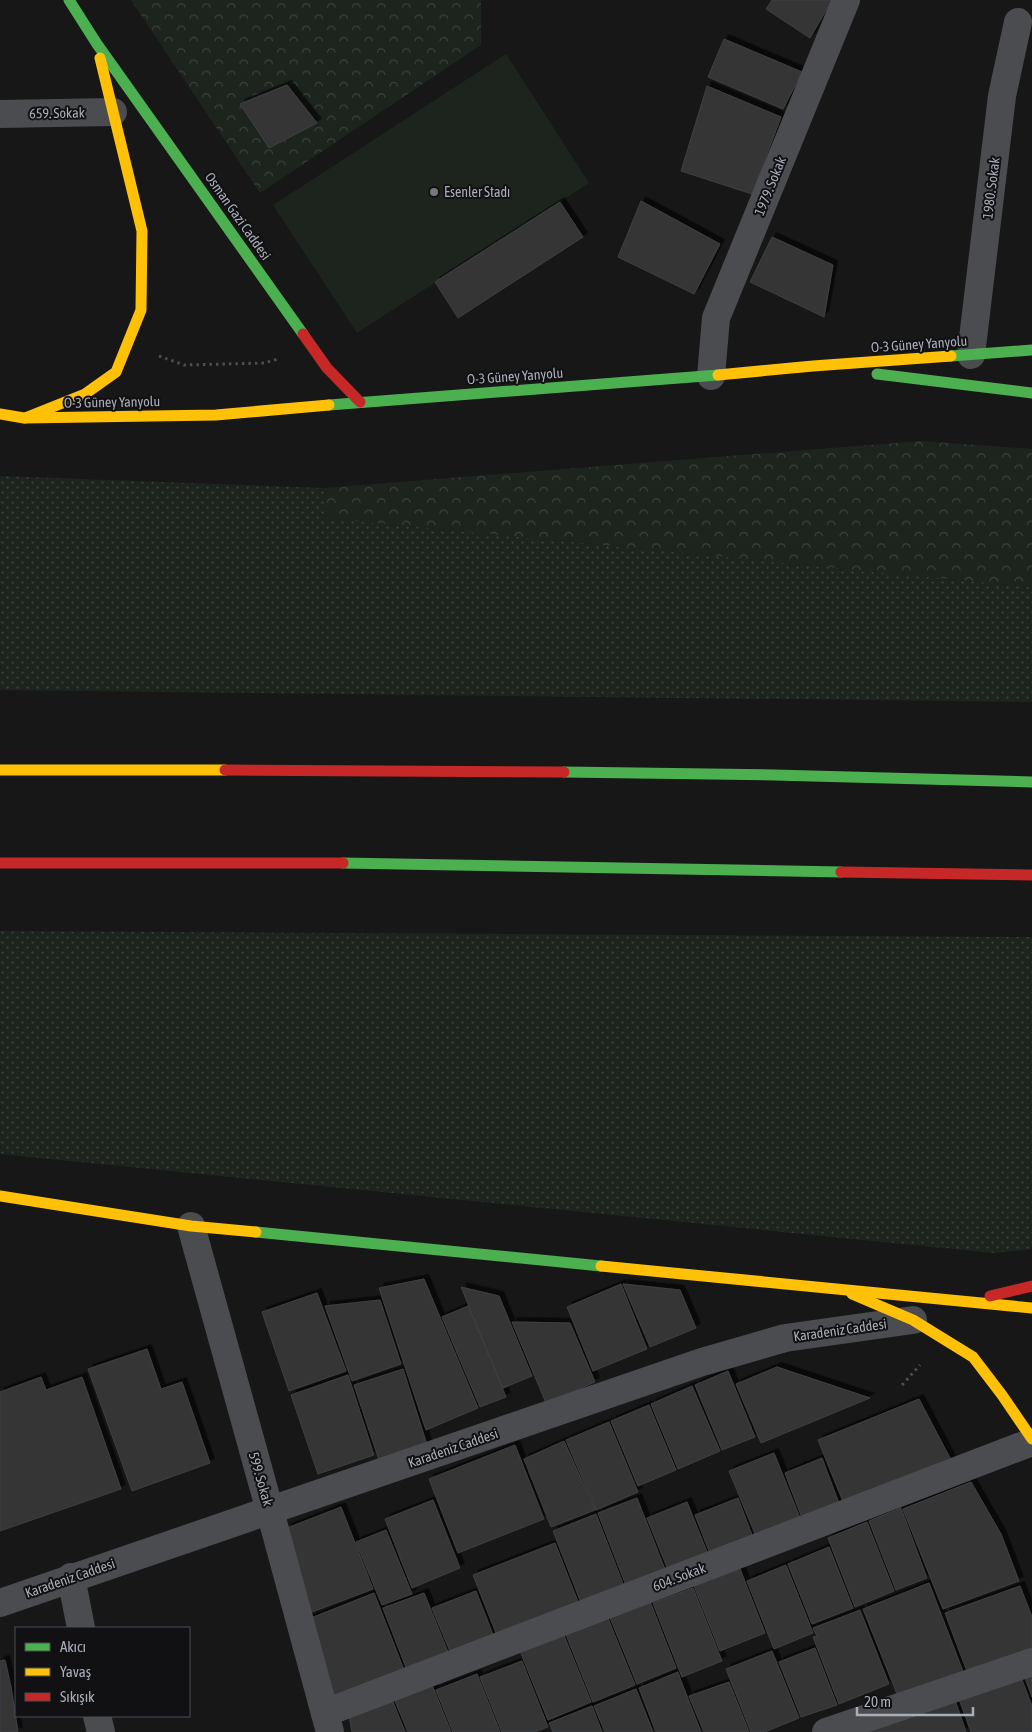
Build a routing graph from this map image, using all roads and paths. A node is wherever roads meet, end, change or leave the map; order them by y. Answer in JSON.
{"nodes":[{"id":1,"x":69,"y":0,"type":"edge"},
{"id":2,"x":846,"y":0,"type":"edge"},
{"id":3,"x":1018,"y":22,"type":"dead end"},
{"id":4,"x":97,"y":44,"type":"junction"},
{"id":5,"x":113,"y":112,"type":"junction"},
{"id":6,"x":0,"y":114,"type":"edge"},
{"id":7,"x":129,"y":341,"type":"junction"},
{"id":8,"x":1032,"y":350,"type":"edge"},
{"id":9,"x":282,"y":355,"type":"dead end"},
{"id":10,"x":971,"y":355,"type":"junction"},
{"id":11,"x":813,"y":366,"type":"junction"},
{"id":12,"x":711,"y":376,"type":"junction"},
{"id":13,"x":1032,"y":393,"type":"edge"},
{"id":14,"x":360,"y":402,"type":"junction"},
{"id":15,"x":0,"y":414,"type":"edge"},
{"id":16,"x":24,"y":418,"type":"junction"},
{"id":17,"x":0,"y":419,"type":"edge"},
{"id":18,"x":0,"y":770,"type":"edge"},
{"id":19,"x":1032,"y":782,"type":"edge"},
{"id":20,"x":0,"y":863,"type":"edge"},
{"id":21,"x":1032,"y":875,"type":"edge"},
{"id":22,"x":0,"y":1196,"type":"edge"},
{"id":23,"x":191,"y":1226,"type":"junction"},
{"id":24,"x":1032,"y":1286,"type":"edge"},
{"id":25,"x":844,"y":1290,"type":"junction"},
{"id":26,"x":962,"y":1302,"type":"junction"},
{"id":27,"x":1032,"y":1308,"type":"edge"},
{"id":28,"x":913,"y":1320,"type":"junction"},
{"id":29,"x":1032,"y":1440,"type":"edge"},
{"id":30,"x":270,"y":1511,"type":"junction"},
{"id":31,"x":71,"y":1577,"type":"junction"},
{"id":32,"x":0,"y":1602,"type":"edge"},
{"id":33,"x":81,"y":1627,"type":"edge"},
{"id":34,"x":1032,"y":1662,"type":"edge"},
{"id":35,"x":98,"y":1717,"type":"edge"},
{"id":36,"x":328,"y":1722,"type":"edge"},
{"id":37,"x":100,"y":1732,"type":"edge"},
{"id":38,"x":826,"y":1732,"type":"edge"}],
"edges":[{"from":1,"to":4,"type":"main road","name":"Osman Gazi Caddesi"},
{"from":2,"to":12,"type":"street","name":"1979. Sokak"},
{"from":3,"to":10,"type":"street","name":"1980. Sokak"},
{"from":4,"to":5,"type":"main road","name":"Osman Gazi Caddesi"},
{"from":4,"to":14,"type":"main road","name":"Osman Gazi Caddesi"},
{"from":5,"to":6,"type":"street","name":"659. Sokak"},
{"from":5,"to":7,"type":"main road","name":"Osman Gazi Caddesi"},
{"from":7,"to":9,"type":"path"},
{"from":7,"to":16,"type":"main road","name":"Osman Gazi Caddesi"},
{"from":8,"to":10,"type":"main road","name":"O-3 Güney Yanyolu"},
{"from":10,"to":11,"type":"main road","name":"O-3 Güney Yanyolu"},
{"from":11,"to":12,"type":"main road","name":"O-3 Güney Yanyolu"},
{"from":11,"to":13,"type":"main road"},
{"from":12,"to":14,"type":"main road","name":"O-3 Güney Yanyolu"},
{"from":14,"to":16,"type":"main road","name":"O-3 Güney Yanyolu"},
{"from":15,"to":16,"type":"main road","name":"O-3 Güney Yanyolu"},
{"from":16,"to":17,"type":"main road"},
{"from":18,"to":19,"type":"main road"},
{"from":20,"to":21,"type":"main road"},
{"from":22,"to":23,"type":"main road"},
{"from":23,"to":25,"type":"main road"},
{"from":23,"to":30,"type":"street","name":"599. Sokak"},
{"from":24,"to":26,"type":"main road"},
{"from":25,"to":26,"type":"main road"},
{"from":25,"to":28,"type":"main road"},
{"from":26,"to":27,"type":"main road"},
{"from":28,"to":29,"type":"main road"},
{"from":28,"to":30,"type":"street","name":"Karadeniz Caddesi"},
{"from":29,"to":36,"type":"street","name":"604. Sokak"},
{"from":30,"to":31,"type":"street","name":"Karadeniz Caddesi"},
{"from":30,"to":36,"type":"street","name":"599. Sokak"},
{"from":31,"to":32,"type":"street","name":"Karadeniz Caddesi"},
{"from":31,"to":33,"type":"street"},
{"from":34,"to":38,"type":"street"},
{"from":35,"to":37,"type":"street"}]}
